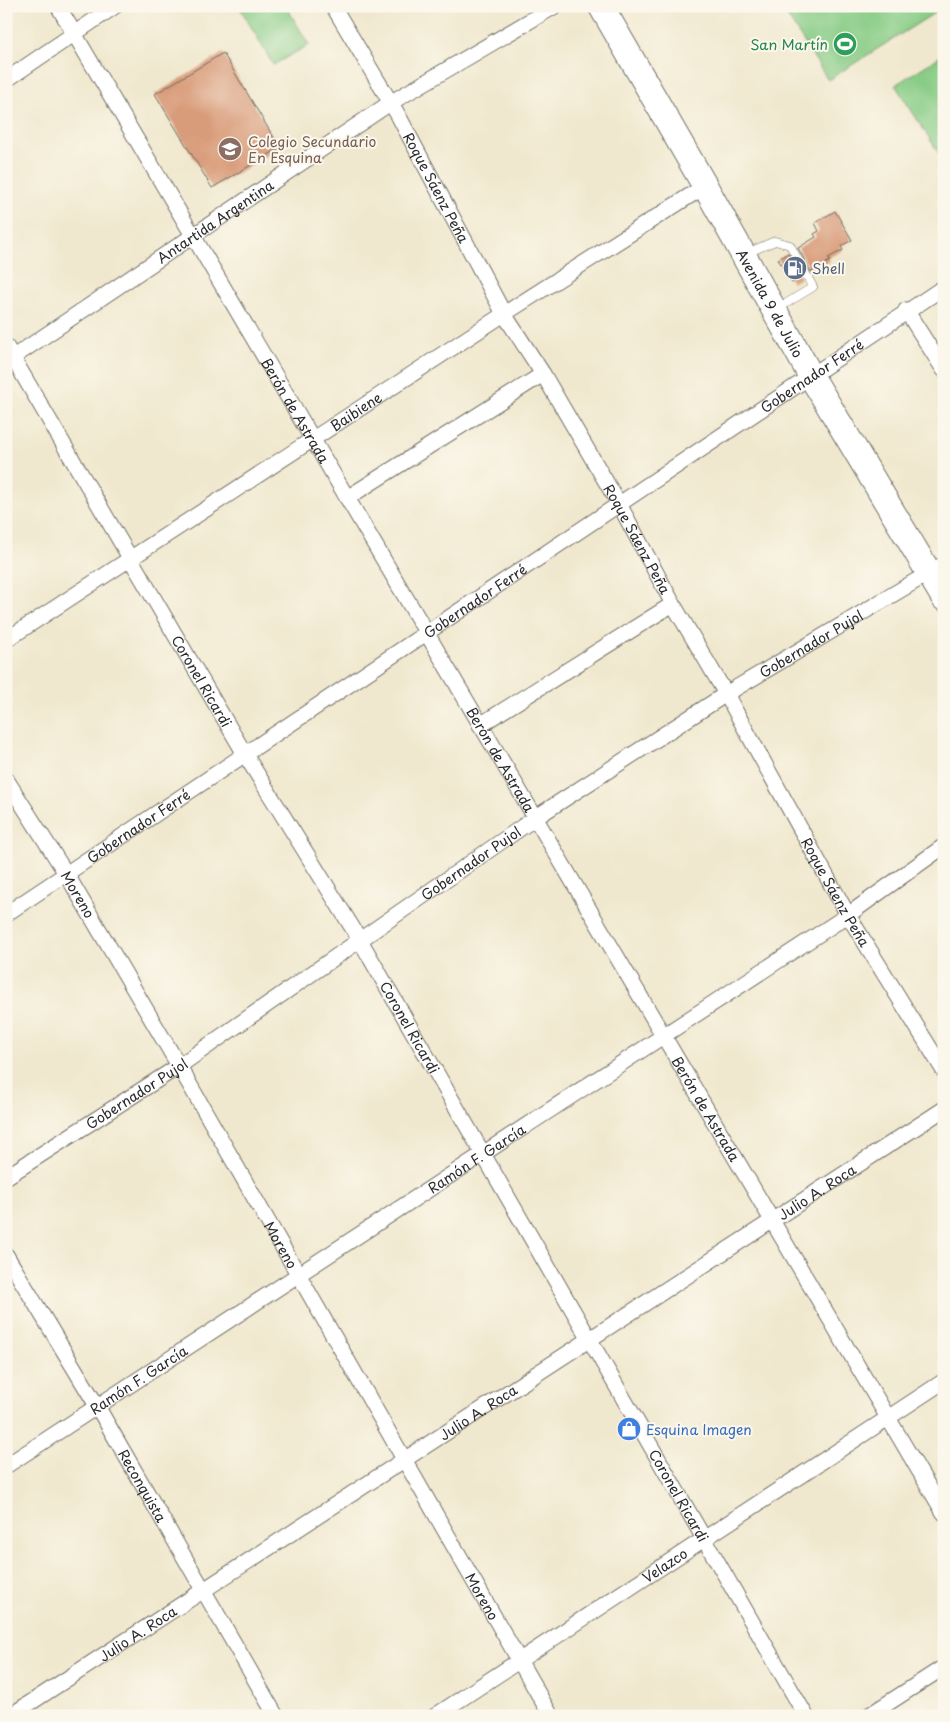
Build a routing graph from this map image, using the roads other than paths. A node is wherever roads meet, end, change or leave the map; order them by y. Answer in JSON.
{"nodes":[{"id":1,"x":58,"y":6,"type":"edge"},
{"id":2,"x":116,"y":6,"type":"edge"},
{"id":3,"x":332,"y":6,"type":"edge"},
{"id":4,"x":555,"y":6,"type":"edge"},
{"id":5,"x":601,"y":6,"type":"edge"},
{"id":6,"x":74,"y":34,"type":"junction"},
{"id":7,"x":6,"y":80,"type":"edge"},
{"id":8,"x":390,"y":103,"type":"junction"},
{"id":9,"x":705,"y":186,"type":"junction"},
{"id":10,"x":194,"y":237,"type":"junction"},
{"id":11,"x":743,"y":254,"type":"junction"},
{"id":12,"x":944,"y":287,"type":"edge"},
{"id":13,"x":906,"y":310,"type":"junction"},
{"id":14,"x":774,"y":311,"type":"junction"},
{"id":15,"x":504,"y":314,"type":"junction"},
{"id":16,"x":9,"y":355,"type":"edge"},
{"id":17,"x":944,"y":370,"type":"edge"},
{"id":18,"x":543,"y":374,"type":"junction"},
{"id":19,"x":810,"y":376,"type":"junction"},
{"id":20,"x":313,"y":440,"type":"junction"},
{"id":21,"x":347,"y":498,"type":"junction"},
{"id":22,"x":619,"y":504,"type":"junction"},
{"id":23,"x":129,"y":558,"type":"junction"},
{"id":24,"x":936,"y":568,"type":"edge"},
{"id":25,"x":944,"y":598,"type":"edge"},
{"id":26,"x":673,"y":604,"type":"junction"},
{"id":27,"x":426,"y":633,"type":"junction"},
{"id":28,"x":6,"y":640,"type":"edge"},
{"id":29,"x":726,"y":694,"type":"junction"},
{"id":30,"x":480,"y":725,"type":"junction"},
{"id":31,"x":246,"y":756,"type":"junction"},
{"id":32,"x":6,"y":779,"type":"edge"},
{"id":33,"x":535,"y":818,"type":"junction"},
{"id":34,"x":944,"y":846,"type":"edge"},
{"id":35,"x":67,"y":875,"type":"junction"},
{"id":36,"x":6,"y":914,"type":"edge"},
{"id":37,"x":848,"y":915,"type":"junction"},
{"id":38,"x":360,"y":940,"type":"junction"},
{"id":39,"x":664,"y":1037,"type":"junction"},
{"id":40,"x":180,"y":1066,"type":"junction"},
{"id":41,"x":944,"y":1071,"type":"edge"},
{"id":42,"x":944,"y":1109,"type":"edge"},
{"id":43,"x":484,"y":1154,"type":"junction"},
{"id":44,"x":6,"y":1177,"type":"edge"},
{"id":45,"x":772,"y":1221,"type":"junction"},
{"id":46,"x":6,"y":1255,"type":"edge"},
{"id":47,"x":298,"y":1275,"type":"junction"},
{"id":48,"x":589,"y":1339,"type":"junction"},
{"id":49,"x":944,"y":1381,"type":"edge"},
{"id":50,"x":97,"y":1406,"type":"junction"},
{"id":51,"x":888,"y":1418,"type":"junction"},
{"id":52,"x":403,"y":1460,"type":"junction"},
{"id":53,"x":6,"y":1466,"type":"edge"},
{"id":54,"x":944,"y":1513,"type":"edge"},
{"id":55,"x":704,"y":1539,"type":"junction"},
{"id":56,"x":202,"y":1591,"type":"junction"},
{"id":57,"x":519,"y":1660,"type":"junction"},
{"id":58,"x":944,"y":1667,"type":"edge"},
{"id":59,"x":10,"y":1716,"type":"edge"},
{"id":60,"x":276,"y":1716,"type":"edge"},
{"id":61,"x":435,"y":1716,"type":"edge"},
{"id":62,"x":551,"y":1716,"type":"edge"},
{"id":63,"x":806,"y":1716,"type":"edge"},
{"id":64,"x":868,"y":1716,"type":"edge"}],
"edges":[{"from":1,"to":6,"type":"street","name":"Berón de Astrada"},
{"from":2,"to":6,"type":"street"},
{"from":3,"to":8,"type":"street","name":"Roque Sáenz Peña"},
{"from":4,"to":8,"type":"street","name":"Antartida Argentina"},
{"from":5,"to":9,"type":"highway","name":"Avenida 9 de Julio"},
{"from":6,"to":7,"type":"street"},
{"from":6,"to":10,"type":"street","name":"Berón de Astrada"},
{"from":8,"to":10,"type":"street","name":"Antartida Argentina"},
{"from":8,"to":15,"type":"street","name":"Roque Sáenz Peña"},
{"from":9,"to":11,"type":"highway","name":"Avenida 9 de Julio"},
{"from":9,"to":15,"type":"street","name":"Baibiene"},
{"from":10,"to":16,"type":"street","name":"Antartida Argentina"},
{"from":10,"to":20,"type":"street","name":"Berón de Astrada"},
{"from":11,"to":14,"type":"highway","name":"Avenida 9 de Julio"},
{"from":11,"to":14,"type":"lane"},
{"from":12,"to":13,"type":"street","name":"Gobernador Ferré"},
{"from":13,"to":17,"type":"street"},
{"from":13,"to":19,"type":"street","name":"Gobernador Ferré"},
{"from":14,"to":19,"type":"highway","name":"Avenida 9 de Julio"},
{"from":15,"to":18,"type":"street","name":"Roque Sáenz Peña"},
{"from":15,"to":20,"type":"street","name":"Baibiene"},
{"from":16,"to":23,"type":"street","name":"Coronel Ricardi"},
{"from":18,"to":21,"type":"street"},
{"from":18,"to":22,"type":"street","name":"Roque Sáenz Peña"},
{"from":19,"to":22,"type":"street","name":"Gobernador Ferré"},
{"from":19,"to":24,"type":"highway","name":"Avenida 9 de Julio"},
{"from":20,"to":21,"type":"street","name":"Berón de Astrada"},
{"from":20,"to":23,"type":"street","name":"Baibiene"},
{"from":21,"to":27,"type":"street","name":"Berón de Astrada"},
{"from":22,"to":26,"type":"street","name":"Roque Sáenz Peña"},
{"from":22,"to":27,"type":"street","name":"Gobernador Ferré"},
{"from":23,"to":28,"type":"street","name":"Baibiene"},
{"from":23,"to":31,"type":"street","name":"Coronel Ricardi"},
{"from":24,"to":25,"type":"highway","name":"Avenida 9 de Julio"},
{"from":24,"to":29,"type":"street","name":"Gobernador Pujol"},
{"from":26,"to":29,"type":"street","name":"Roque Sáenz Peña"},
{"from":26,"to":30,"type":"street"},
{"from":27,"to":30,"type":"street","name":"Berón de Astrada"},
{"from":27,"to":31,"type":"street","name":"Gobernador Ferré"},
{"from":29,"to":33,"type":"street","name":"Gobernador Pujol"},
{"from":29,"to":37,"type":"street","name":"Roque Sáenz Peña"},
{"from":30,"to":33,"type":"street","name":"Berón de Astrada"},
{"from":31,"to":35,"type":"street","name":"Gobernador Ferré"},
{"from":31,"to":38,"type":"street","name":"Coronel Ricardi"},
{"from":32,"to":35,"type":"street","name":"Moreno"},
{"from":33,"to":38,"type":"street","name":"Gobernador Pujol"},
{"from":33,"to":39,"type":"street","name":"Berón de Astrada"},
{"from":34,"to":37,"type":"street","name":"Ramón F. García"},
{"from":35,"to":36,"type":"street","name":"Gobernador Ferré"},
{"from":35,"to":40,"type":"street","name":"Moreno"},
{"from":37,"to":39,"type":"street","name":"Ramón F. García"},
{"from":37,"to":41,"type":"street","name":"Roque Sáenz Peña"},
{"from":38,"to":40,"type":"street","name":"Gobernador Pujol"},
{"from":38,"to":43,"type":"street","name":"Coronel Ricardi"},
{"from":39,"to":43,"type":"street","name":"Ramón F. García"},
{"from":39,"to":45,"type":"street","name":"Berón de Astrada"},
{"from":40,"to":44,"type":"street","name":"Gobernador Pujol"},
{"from":40,"to":47,"type":"street","name":"Moreno"},
{"from":42,"to":45,"type":"street","name":"Julio A. Roca"},
{"from":43,"to":47,"type":"street","name":"Ramón F. García"},
{"from":43,"to":48,"type":"street","name":"Coronel Ricardi"},
{"from":45,"to":48,"type":"street","name":"Julio A. Roca"},
{"from":45,"to":51,"type":"street","name":"Berón de Astrada"},
{"from":46,"to":50,"type":"street","name":"Reconquista"},
{"from":47,"to":50,"type":"street","name":"Ramón F. García"},
{"from":47,"to":52,"type":"street","name":"Moreno"},
{"from":48,"to":52,"type":"street","name":"Julio A. Roca"},
{"from":48,"to":55,"type":"street","name":"Coronel Ricardi"},
{"from":49,"to":51,"type":"street","name":"Velazco"},
{"from":50,"to":53,"type":"street","name":"Ramón F. García"},
{"from":50,"to":56,"type":"street","name":"Reconquista"},
{"from":51,"to":54,"type":"street","name":"Berón de Astrada"},
{"from":51,"to":55,"type":"street","name":"Velazco"},
{"from":52,"to":56,"type":"street","name":"Julio A. Roca"},
{"from":52,"to":57,"type":"street","name":"Moreno"},
{"from":55,"to":57,"type":"street","name":"Velazco"},
{"from":55,"to":63,"type":"street","name":"Coronel Ricardi"},
{"from":56,"to":59,"type":"street","name":"Julio A. Roca"},
{"from":56,"to":60,"type":"street","name":"Reconquista"},
{"from":57,"to":61,"type":"street","name":"Velazco"},
{"from":57,"to":62,"type":"street","name":"Moreno"},
{"from":58,"to":64,"type":"street"}]}
